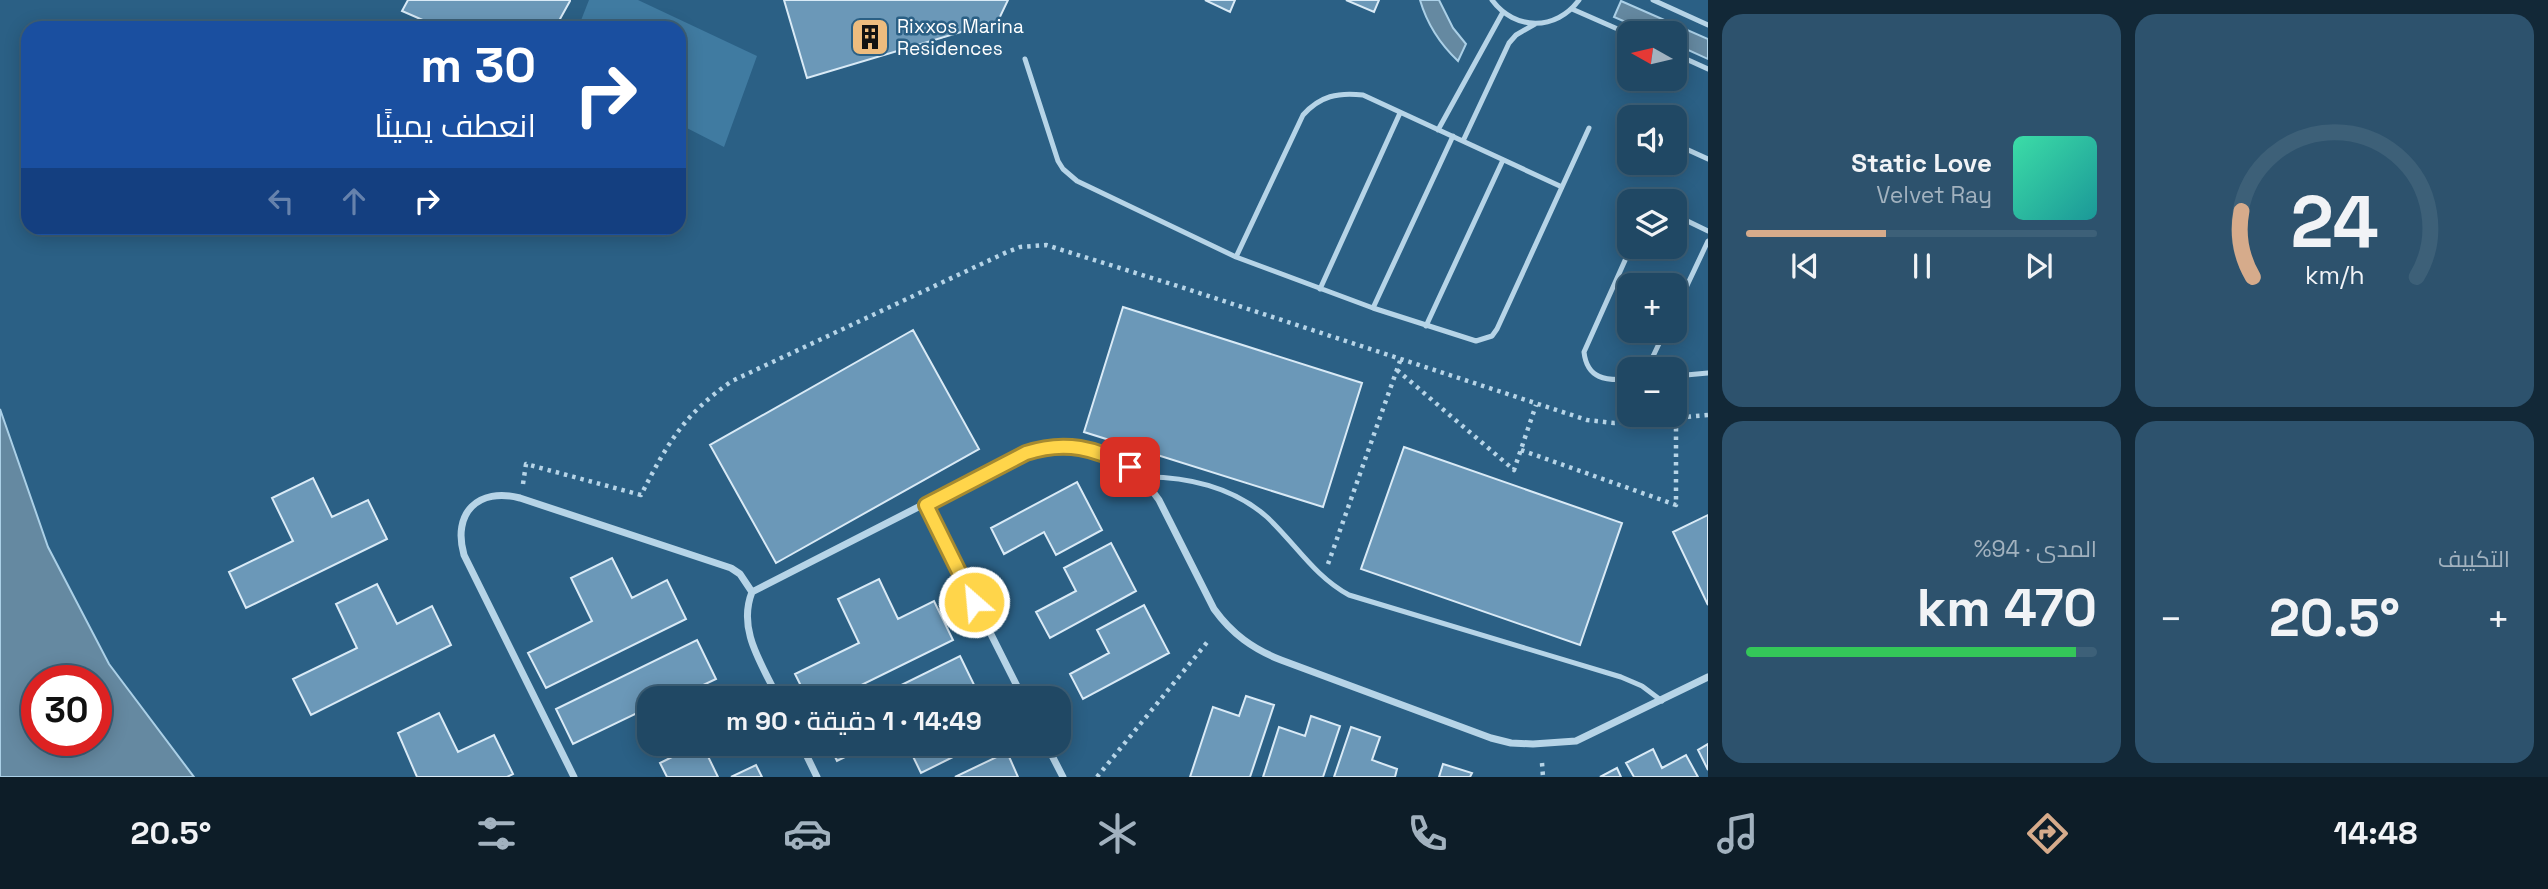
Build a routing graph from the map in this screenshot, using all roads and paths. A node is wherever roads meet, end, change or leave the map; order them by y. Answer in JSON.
{"nodes":[{"id":1,"x":1492,"y":0,"type":"edge"},
{"id":2,"x":1579,"y":0,"type":"edge"},
{"id":3,"x":1653,"y":0,"type":"edge"},
{"id":4,"x":1572,"y":9,"type":"junction"},
{"id":5,"x":1503,"y":12,"type":"junction"},
{"id":6,"x":1535,"y":24,"type":"junction"},
{"id":7,"x":1708,"y":25,"type":"edge"},
{"id":8,"x":1617,"y":29,"type":"edge"},
{"id":9,"x":1025,"y":59,"type":"dead end"},
{"id":10,"x":1687,"y":59,"type":"edge"},
{"id":11,"x":1708,"y":69,"type":"edge"},
{"id":12,"x":1401,"y":113,"type":"junction"},
{"id":13,"x":1589,"y":128,"type":"dead end"},
{"id":14,"x":1438,"y":130,"type":"junction"},
{"id":15,"x":1453,"y":136,"type":"junction"},
{"id":16,"x":1463,"y":141,"type":"junction"},
{"id":17,"x":1687,"y":149,"type":"edge"},
{"id":18,"x":1708,"y":159,"type":"edge"},
{"id":19,"x":1503,"y":160,"type":"junction"},
{"id":20,"x":1562,"y":187,"type":"junction"},
{"id":21,"x":1687,"y":221,"type":"edge"},
{"id":22,"x":1708,"y":231,"type":"edge"},
{"id":23,"x":1708,"y":241,"type":"edge"},
{"id":24,"x":1236,"y":257,"type":"junction"},
{"id":25,"x":1626,"y":259,"type":"edge"},
{"id":26,"x":1687,"y":286,"type":"edge"},
{"id":27,"x":1321,"y":289,"type":"junction"},
{"id":28,"x":1373,"y":308,"type":"junction"},
{"id":29,"x":1426,"y":326,"type":"junction"},
{"id":30,"x":1400,"y":360,"type":"junction"},
{"id":31,"x":1397,"y":370,"type":"junction"},
{"id":32,"x":1708,"y":373,"type":"edge"},
{"id":33,"x":1687,"y":375,"type":"edge"},
{"id":34,"x":1617,"y":380,"type":"edge"},
{"id":35,"x":1536,"y":405,"type":"junction"},
{"id":36,"x":1708,"y":415,"type":"edge"},
{"id":37,"x":1687,"y":417,"type":"edge"},
{"id":38,"x":1617,"y":423,"type":"edge"},
{"id":39,"x":1676,"y":427,"type":"edge"},
{"id":40,"x":1521,"y":450,"type":"junction"},
{"id":41,"x":1142,"y":477,"type":"junction"},
{"id":42,"x":520,"y":498,"type":"junction"},
{"id":43,"x":926,"y":505,"type":"junction"},
{"id":44,"x":1323,"y":578,"type":"junction"},
{"id":45,"x":752,"y":592,"type":"junction"},
{"id":46,"x":1209,"y":640,"type":"dead end"},
{"id":47,"x":1708,"y":677,"type":"edge"},
{"id":48,"x":772,"y":686,"type":"edge"},
{"id":49,"x":1017,"y":686,"type":"edge"},
{"id":50,"x":1662,"y":701,"type":"junction"},
{"id":51,"x":807,"y":756,"type":"edge"},
{"id":52,"x":1052,"y":756,"type":"edge"},
{"id":53,"x":1542,"y":762,"type":"dead end"},
{"id":54,"x":574,"y":777,"type":"edge"},
{"id":55,"x":817,"y":777,"type":"edge"},
{"id":56,"x":1063,"y":777,"type":"edge"},
{"id":57,"x":1097,"y":777,"type":"edge"},
{"id":58,"x":1543,"y":777,"type":"edge"}],
"edges":[{"from":1,"to":5,"type":"lane"},
{"from":2,"to":4,"type":"lane"},
{"from":3,"to":7,"type":"lane"},
{"from":4,"to":6,"type":"lane"},
{"from":4,"to":8,"type":"lane"},
{"from":5,"to":6,"type":"lane"},
{"from":5,"to":14,"type":"lane"},
{"from":6,"to":16,"type":"lane"},
{"from":9,"to":24,"type":"lane"},
{"from":10,"to":11,"type":"lane"},
{"from":12,"to":14,"type":"lane"},
{"from":12,"to":24,"type":"lane"},
{"from":12,"to":27,"type":"lane"},
{"from":13,"to":20,"type":"lane"},
{"from":14,"to":15,"type":"lane"},
{"from":15,"to":16,"type":"lane"},
{"from":15,"to":28,"type":"lane"},
{"from":16,"to":19,"type":"lane"},
{"from":17,"to":18,"type":"lane"},
{"from":19,"to":20,"type":"lane"},
{"from":19,"to":29,"type":"lane"},
{"from":20,"to":29,"type":"lane"},
{"from":21,"to":22,"type":"lane"},
{"from":23,"to":26,"type":"lane"},
{"from":24,"to":27,"type":"lane"},
{"from":25,"to":34,"type":"lane"},
{"from":27,"to":28,"type":"lane"},
{"from":28,"to":29,"type":"lane"},
{"from":30,"to":31,"type":"path"},
{"from":30,"to":35,"type":"path"},
{"from":30,"to":42,"type":"path"},
{"from":31,"to":40,"type":"path"},
{"from":31,"to":44,"type":"path"},
{"from":32,"to":33,"type":"lane"},
{"from":35,"to":38,"type":"path"},
{"from":35,"to":40,"type":"path"},
{"from":36,"to":37,"type":"path"},
{"from":39,"to":40,"type":"path"},
{"from":41,"to":43,"type":"street"},
{"from":41,"to":44,"type":"lane"},
{"from":41,"to":50,"type":"street"},
{"from":42,"to":45,"type":"street"},
{"from":42,"to":54,"type":"street"},
{"from":43,"to":45,"type":"street"},
{"from":43,"to":49,"type":"street"},
{"from":44,"to":50,"type":"lane"},
{"from":45,"to":48,"type":"street"},
{"from":46,"to":57,"type":"path"},
{"from":47,"to":50,"type":"street"},
{"from":51,"to":55,"type":"street"},
{"from":52,"to":56,"type":"street"},
{"from":53,"to":58,"type":"path"}]}
